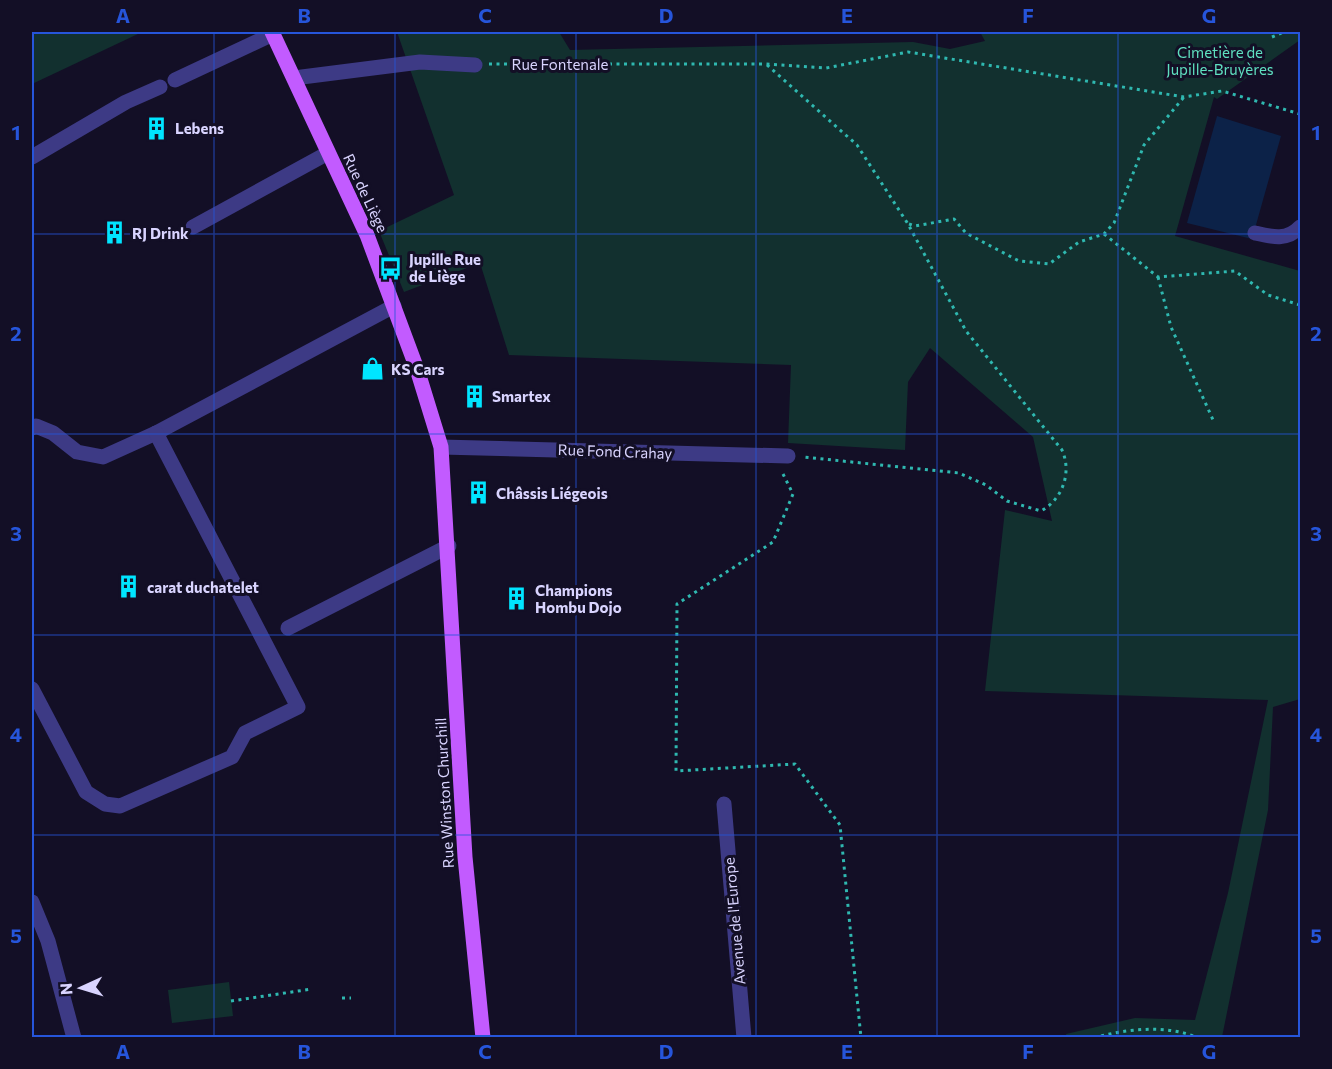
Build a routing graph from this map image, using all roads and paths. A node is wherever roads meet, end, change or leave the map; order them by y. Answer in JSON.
{"nodes":[{"id":1,"x":1284,"y":32,"type":"edge"},
{"id":2,"x":272,"y":33,"type":"edge"},
{"id":3,"x":1272,"y":37,"type":"dead end"},
{"id":4,"x":475,"y":64,"type":"joint"},
{"id":5,"x":765,"y":64,"type":"junction"},
{"id":6,"x":294,"y":78,"type":"junction"},
{"id":7,"x":175,"y":80,"type":"dead end"},
{"id":8,"x":160,"y":87,"type":"dead end"},
{"id":9,"x":1185,"y":97,"type":"junction"},
{"id":10,"x":1300,"y":114,"type":"edge"},
{"id":11,"x":328,"y":153,"type":"junction"},
{"id":12,"x":32,"y":157,"type":"edge"},
{"id":13,"x":908,"y":224,"type":"junction"},
{"id":14,"x":193,"y":227,"type":"dead end"},
{"id":15,"x":1300,"y":227,"type":"edge"},
{"id":16,"x":1255,"y":233,"type":"dead end"},
{"id":17,"x":1104,"y":234,"type":"junction"},
{"id":18,"x":1158,"y":277,"type":"junction"},
{"id":19,"x":1300,"y":305,"type":"edge"},
{"id":20,"x":394,"y":306,"type":"junction"},
{"id":21,"x":419,"y":373,"type":"joint"},
{"id":22,"x":1214,"y":422,"type":"dead end"},
{"id":23,"x":32,"y":428,"type":"edge"},
{"id":24,"x":156,"y":432,"type":"junction"},
{"id":25,"x":441,"y":447,"type":"junction"},
{"id":26,"x":788,"y":456,"type":"joint"},
{"id":27,"x":783,"y":474,"type":"dead end"},
{"id":28,"x":449,"y":546,"type":"junction"},
{"id":29,"x":288,"y":628,"type":"dead end"},
{"id":30,"x":32,"y":689,"type":"edge"},
{"id":31,"x":724,"y":804,"type":"dead end"},
{"id":32,"x":32,"y":902,"type":"edge"},
{"id":33,"x":312,"y":988,"type":"dead end"},
{"id":34,"x":342,"y":998,"type":"dead end"},
{"id":35,"x":351,"y":998,"type":"dead end"},
{"id":36,"x":231,"y":1001,"type":"dead end"},
{"id":37,"x":74,"y":1038,"type":"edge"},
{"id":38,"x":483,"y":1038,"type":"edge"},
{"id":39,"x":744,"y":1038,"type":"edge"},
{"id":40,"x":861,"y":1038,"type":"edge"},
{"id":41,"x":1094,"y":1038,"type":"edge"},
{"id":42,"x":1198,"y":1038,"type":"edge"}],
"edges":[{"from":1,"to":3,"type":"path"},
{"from":2,"to":6,"type":"main road","name":"Rue de Liège"},
{"from":2,"to":7,"type":"street"},
{"from":4,"to":5,"type":"path","name":"Rue Fontenale"},
{"from":4,"to":6,"type":"street"},
{"from":5,"to":9,"type":"path","name":"Rue Fontenale"},
{"from":5,"to":13,"type":"path"},
{"from":6,"to":11,"type":"main road","name":"Rue de Liège"},
{"from":8,"to":12,"type":"street"},
{"from":9,"to":10,"type":"path","name":"Rue Fontenale"},
{"from":9,"to":17,"type":"path"},
{"from":11,"to":14,"type":"street"},
{"from":11,"to":20,"type":"main road","name":"Rue de Liège"},
{"from":13,"to":17,"type":"path"},
{"from":13,"to":26,"type":"path"},
{"from":15,"to":16,"type":"street"},
{"from":17,"to":18,"type":"path"},
{"from":18,"to":19,"type":"path"},
{"from":18,"to":22,"type":"path"},
{"from":20,"to":21,"type":"main road","name":"Rue de Liège"},
{"from":20,"to":24,"type":"street"},
{"from":21,"to":25,"type":"main road","name":"Rue Winston Churchill"},
{"from":23,"to":24,"type":"street"},
{"from":24,"to":30,"type":"street"},
{"from":25,"to":26,"type":"street","name":"Rue Fond Crahay"},
{"from":25,"to":28,"type":"main road","name":"Rue Winston Churchill"},
{"from":27,"to":40,"type":"path"},
{"from":28,"to":29,"type":"street"},
{"from":28,"to":38,"type":"main road","name":"Rue Winston Churchill"},
{"from":31,"to":39,"type":"street","name":"Avenue de l'Europe"},
{"from":32,"to":37,"type":"street"},
{"from":33,"to":36,"type":"path"},
{"from":34,"to":35,"type":"path"},
{"from":41,"to":42,"type":"path"}]}
